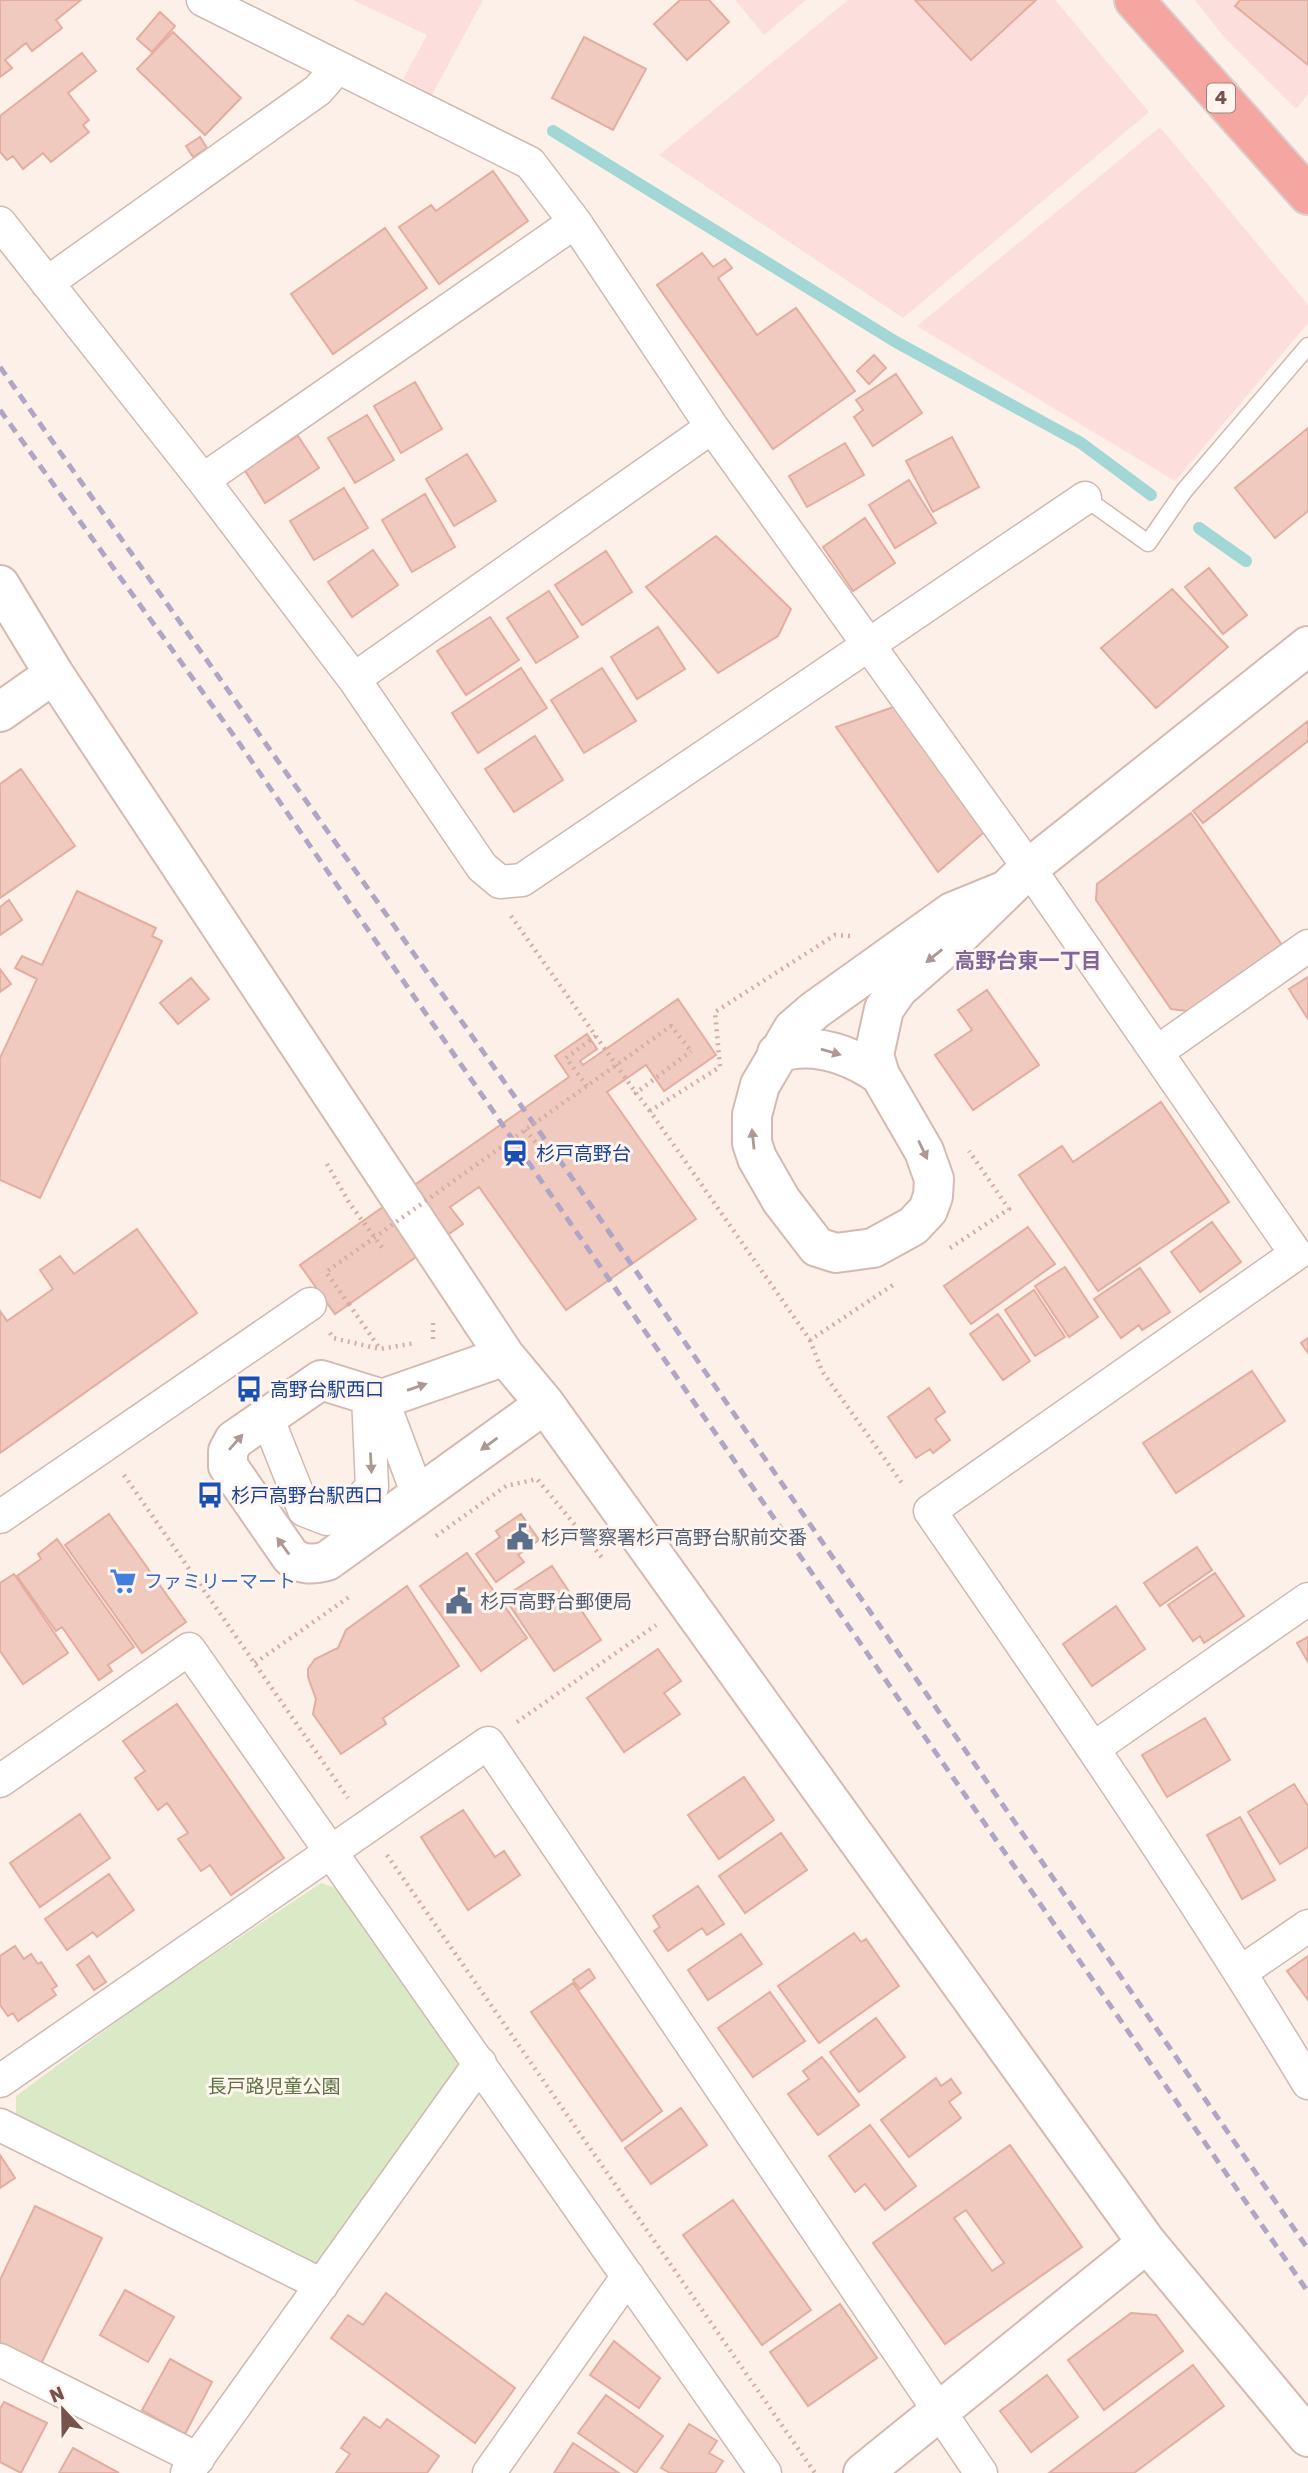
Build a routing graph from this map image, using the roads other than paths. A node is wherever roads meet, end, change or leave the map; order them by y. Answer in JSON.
{"nodes":[{"id":1,"x":203,"y":0,"type":"edge"},
{"id":2,"x":1134,"y":0,"type":"edge"},
{"id":3,"x":337,"y":68,"type":"junction"},
{"id":4,"x":1308,"y":195,"type":"edge"},
{"id":5,"x":575,"y":222,"type":"junction"},
{"id":6,"x":0,"y":223,"type":"edge"},
{"id":7,"x":47,"y":283,"type":"junction"},
{"id":8,"x":1308,"y":346,"type":"edge"},
{"id":9,"x":712,"y":427,"type":"junction"},
{"id":10,"x":204,"y":480,"type":"junction"},
{"id":11,"x":1085,"y":498,"type":"joint"},
{"id":12,"x":0,"y":585,"type":"edge"},
{"id":13,"x":1308,"y":646,"type":"edge"},
{"id":14,"x":868,"y":648,"type":"junction"},
{"id":15,"x":54,"y":674,"type":"junction"},
{"id":16,"x":354,"y":679,"type":"junction"},
{"id":17,"x":0,"y":712,"type":"edge"},
{"id":18,"x":1015,"y":880,"type":"junction"},
{"id":19,"x":1308,"y":946,"type":"edge"},
{"id":20,"x":1157,"y":1052,"type":"junction"},
{"id":21,"x":777,"y":1053,"type":"junction"},
{"id":22,"x":880,"y":1075,"type":"junction"},
{"id":23,"x":1302,"y":1250,"type":"edge"},
{"id":24,"x":310,"y":1304,"type":"road end"},
{"id":25,"x":505,"y":1356,"type":"junction"},
{"id":26,"x":375,"y":1397,"type":"junction"},
{"id":27,"x":545,"y":1404,"type":"junction"},
{"id":28,"x":267,"y":1417,"type":"junction"},
{"id":29,"x":418,"y":1495,"type":"junction"},
{"id":30,"x":0,"y":1517,"type":"edge"},
{"id":31,"x":1308,"y":1599,"type":"edge"},
{"id":32,"x":1094,"y":1748,"type":"junction"},
{"id":33,"x":0,"y":1781,"type":"edge"},
{"id":34,"x":332,"y":1851,"type":"junction"},
{"id":35,"x":1308,"y":1926,"type":"edge"},
{"id":36,"x":1241,"y":1972,"type":"junction"},
{"id":37,"x":480,"y":2063,"type":"junction"},
{"id":38,"x":0,"y":2081,"type":"edge"},
{"id":39,"x":1308,"y":2084,"type":"edge"},
{"id":40,"x":0,"y":2125,"type":"edge"},
{"id":41,"x":1147,"y":2243,"type":"junction"},
{"id":42,"x":628,"y":2276,"type":"junction"},
{"id":43,"x":321,"y":2285,"type":"junction"},
{"id":44,"x":0,"y":2360,"type":"edge"},
{"id":45,"x":938,"y":2412,"type":"junction"},
{"id":46,"x":1308,"y":2437,"type":"edge"},
{"id":47,"x":192,"y":2466,"type":"edge"},
{"id":48,"x":489,"y":2473,"type":"edge"},
{"id":49,"x":765,"y":2473,"type":"edge"},
{"id":50,"x":863,"y":2473,"type":"edge"},
{"id":51,"x":981,"y":2473,"type":"edge"}],
"edges":[{"from":1,"to":3,"type":"street"},
{"from":2,"to":4,"type":"highway","number":"4"},
{"from":3,"to":5,"type":"street"},
{"from":3,"to":7,"type":"street"},
{"from":5,"to":9,"type":"street"},
{"from":5,"to":10,"type":"street"},
{"from":6,"to":7,"type":"street"},
{"from":7,"to":10,"type":"street"},
{"from":8,"to":11,"type":"lane"},
{"from":9,"to":14,"type":"street"},
{"from":9,"to":16,"type":"street"},
{"from":10,"to":16,"type":"street"},
{"from":11,"to":14,"type":"street"},
{"from":12,"to":15,"type":"street"},
{"from":13,"to":18,"type":"street"},
{"from":14,"to":16,"type":"street"},
{"from":14,"to":18,"type":"street"},
{"from":15,"to":17,"type":"street"},
{"from":15,"to":25,"type":"street"},
{"from":18,"to":20,"type":"street"},
{"from":18,"to":21,"type":"street"},
{"from":18,"to":22,"type":"street","one_way":true},
{"from":19,"to":20,"type":"street"},
{"from":20,"to":23,"type":"street"},
{"from":21,"to":22,"type":"street","one_way":true},
{"from":22,"to":21,"type":"street","one_way":true},
{"from":23,"to":32,"type":"street"},
{"from":24,"to":30,"type":"street"},
{"from":26,"to":25,"type":"street","one_way":true},
{"from":25,"to":27,"type":"street"},
{"from":26,"to":28,"type":"street"},
{"from":26,"to":28,"type":"street","one_way":true},
{"from":26,"to":29,"type":"street"},
{"from":27,"to":29,"type":"street","one_way":true},
{"from":27,"to":41,"type":"street"},
{"from":29,"to":28,"type":"street","one_way":true},
{"from":31,"to":32,"type":"street"},
{"from":32,"to":36,"type":"street"},
{"from":33,"to":34,"type":"street"},
{"from":34,"to":37,"type":"street"},
{"from":34,"to":38,"type":"street"},
{"from":34,"to":45,"type":"street"},
{"from":35,"to":36,"type":"street"},
{"from":36,"to":39,"type":"street"},
{"from":37,"to":42,"type":"street"},
{"from":37,"to":43,"type":"street"},
{"from":40,"to":43,"type":"street"},
{"from":41,"to":45,"type":"street"},
{"from":41,"to":46,"type":"street"},
{"from":42,"to":48,"type":"street"},
{"from":42,"to":49,"type":"street"},
{"from":43,"to":47,"type":"street"},
{"from":44,"to":47,"type":"street"},
{"from":45,"to":50,"type":"street"},
{"from":45,"to":51,"type":"street"}]}
